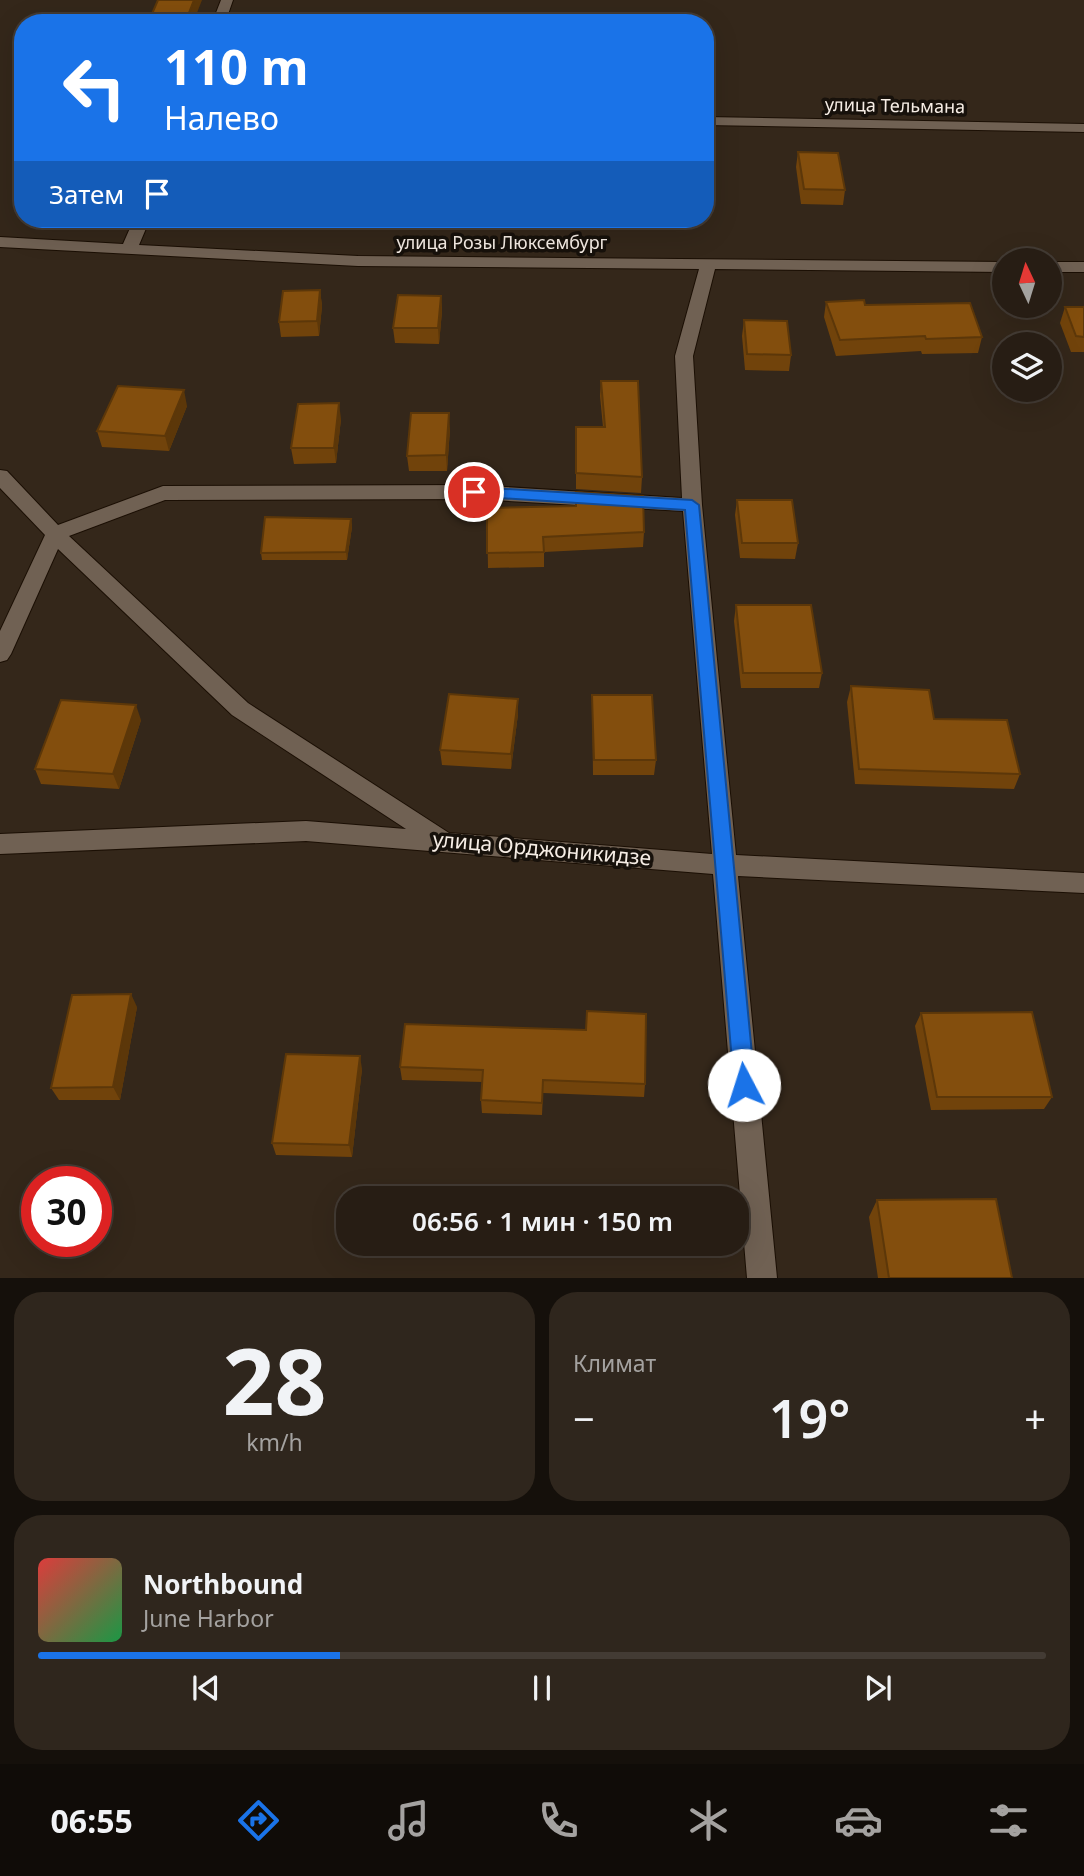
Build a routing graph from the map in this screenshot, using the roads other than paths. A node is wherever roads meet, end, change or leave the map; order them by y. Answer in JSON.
{"nodes":[{"id":1,"x":714,"y":121,"type":"edge"},
{"id":2,"x":1084,"y":128,"type":"edge"},
{"id":3,"x":138,"y":228,"type":"edge"},
{"id":4,"x":0,"y":242,"type":"edge"},
{"id":5,"x":129,"y":248,"type":"junction"},
{"id":6,"x":708,"y":264,"type":"junction"},
{"id":7,"x":992,"y":267,"type":"edge"},
{"id":8,"x":1062,"y":267,"type":"edge"},
{"id":9,"x":1084,"y":267,"type":"edge"},
{"id":10,"x":0,"y":476,"type":"edge"},
{"id":11,"x":692,"y":505,"type":"junction"},
{"id":12,"x":55,"y":534,"type":"junction"},
{"id":13,"x":0,"y":654,"type":"edge"},
{"id":14,"x":442,"y":840,"type":"junction"},
{"id":15,"x":0,"y":844,"type":"edge"},
{"id":16,"x":724,"y":865,"type":"junction"},
{"id":17,"x":1084,"y":883,"type":"edge"},
{"id":18,"x":762,"y":1278,"type":"edge"}],
"edges":[{"from":1,"to":2,"type":"street","name":"улица Тельмана"},
{"from":3,"to":5,"type":"street"},
{"from":4,"to":5,"type":"street","name":"улица Розы Люксембург"},
{"from":5,"to":6,"type":"street","name":"улица Розы Люксембург"},
{"from":6,"to":7,"type":"street","name":"улица Розы Люксембург"},
{"from":6,"to":11,"type":"street"},
{"from":8,"to":9,"type":"street"},
{"from":10,"to":12,"type":"street"},
{"from":11,"to":12,"type":"street"},
{"from":11,"to":16,"type":"street"},
{"from":12,"to":13,"type":"street"},
{"from":12,"to":14,"type":"street"},
{"from":14,"to":15,"type":"street","name":"улица Орджоникидзе"},
{"from":14,"to":16,"type":"street","name":"улица Орджоникидзе"},
{"from":16,"to":17,"type":"street","name":"улица Орджоникидзе"},
{"from":16,"to":18,"type":"street"}]}
